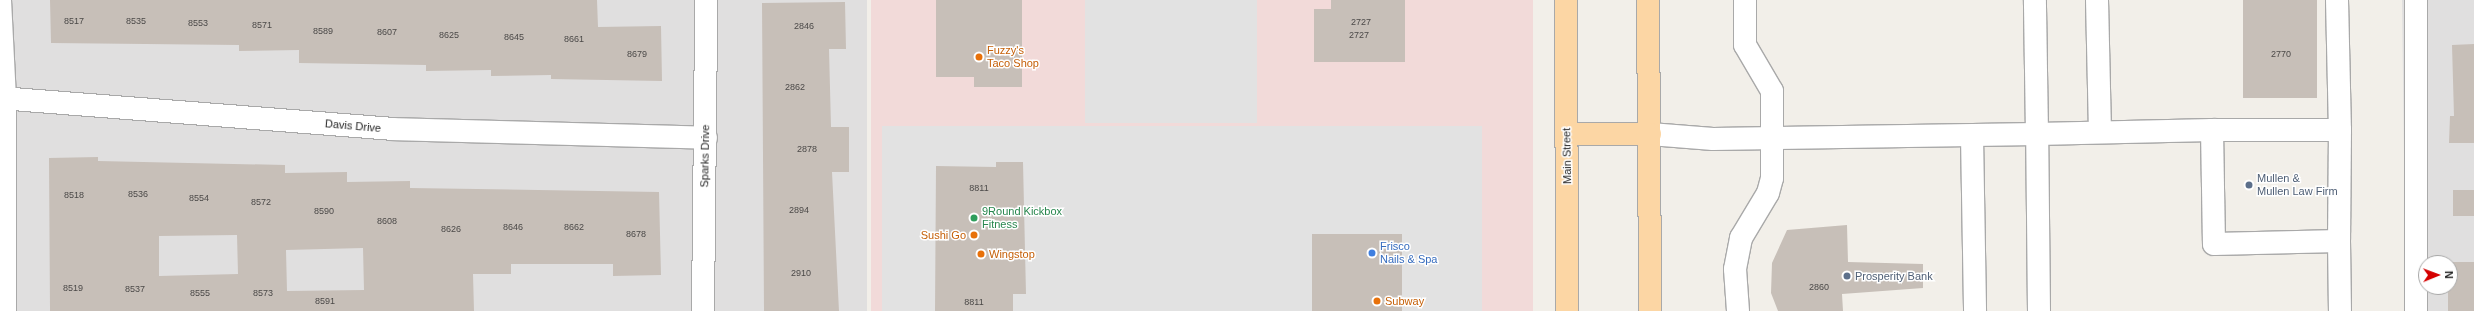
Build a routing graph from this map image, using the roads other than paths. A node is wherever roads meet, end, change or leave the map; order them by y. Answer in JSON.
{"nodes":[{"id":1,"x":0,"y":0,"type":"edge"},
{"id":2,"x":706,"y":0,"type":"edge"},
{"id":3,"x":1566,"y":0,"type":"edge"},
{"id":4,"x":1648,"y":0,"type":"edge"},
{"id":5,"x":1745,"y":0,"type":"edge"},
{"id":6,"x":2035,"y":0,"type":"edge"},
{"id":7,"x":2097,"y":0,"type":"edge"},
{"id":8,"x":2337,"y":0,"type":"edge"},
{"id":9,"x":2416,"y":0,"type":"edge"},
{"id":10,"x":3,"y":98,"type":"edge"},
{"id":11,"x":2212,"y":130,"type":"junction"},
{"id":12,"x":2340,"y":130,"type":"junction"},
{"id":13,"x":2100,"y":132,"type":"junction"},
{"id":14,"x":1566,"y":134,"type":"junction"},
{"id":15,"x":1650,"y":134,"type":"junction"},
{"id":16,"x":2037,"y":134,"type":"junction"},
{"id":17,"x":1972,"y":136,"type":"junction"},
{"id":18,"x":706,"y":138,"type":"junction"},
{"id":19,"x":1771,"y":138,"type":"junction"},
{"id":20,"x":2339,"y":241,"type":"junction"},
{"id":21,"x":5,"y":311,"type":"edge"},
{"id":22,"x":703,"y":311,"type":"edge"},
{"id":23,"x":1567,"y":311,"type":"edge"},
{"id":24,"x":1650,"y":311,"type":"edge"},
{"id":25,"x":1738,"y":311,"type":"edge"},
{"id":26,"x":1975,"y":311,"type":"edge"},
{"id":27,"x":2040,"y":311,"type":"edge"},
{"id":28,"x":2340,"y":311,"type":"edge"},
{"id":29,"x":2416,"y":311,"type":"edge"}],
"edges":[{"from":1,"to":10,"type":"street"},
{"from":2,"to":18,"type":"street","name":"Sparks Drive"},
{"from":3,"to":14,"type":"main road","name":"Main Street"},
{"from":4,"to":15,"type":"main road"},
{"from":5,"to":19,"type":"street"},
{"from":6,"to":16,"type":"street"},
{"from":7,"to":13,"type":"street"},
{"from":8,"to":12,"type":"street"},
{"from":9,"to":29,"type":"street"},
{"from":10,"to":18,"type":"street","name":"Davis Drive"},
{"from":10,"to":21,"type":"street"},
{"from":11,"to":12,"type":"street"},
{"from":11,"to":13,"type":"street"},
{"from":11,"to":20,"type":"street"},
{"from":12,"to":20,"type":"street"},
{"from":13,"to":16,"type":"street"},
{"from":14,"to":15,"type":"main road"},
{"from":14,"to":23,"type":"main road","name":"Main Street"},
{"from":15,"to":19,"type":"street"},
{"from":15,"to":24,"type":"main road"},
{"from":16,"to":17,"type":"street"},
{"from":16,"to":27,"type":"street"},
{"from":17,"to":19,"type":"street"},
{"from":17,"to":26,"type":"street"},
{"from":18,"to":22,"type":"street","name":"Sparks Drive"},
{"from":19,"to":25,"type":"street"},
{"from":20,"to":28,"type":"street"}]}
